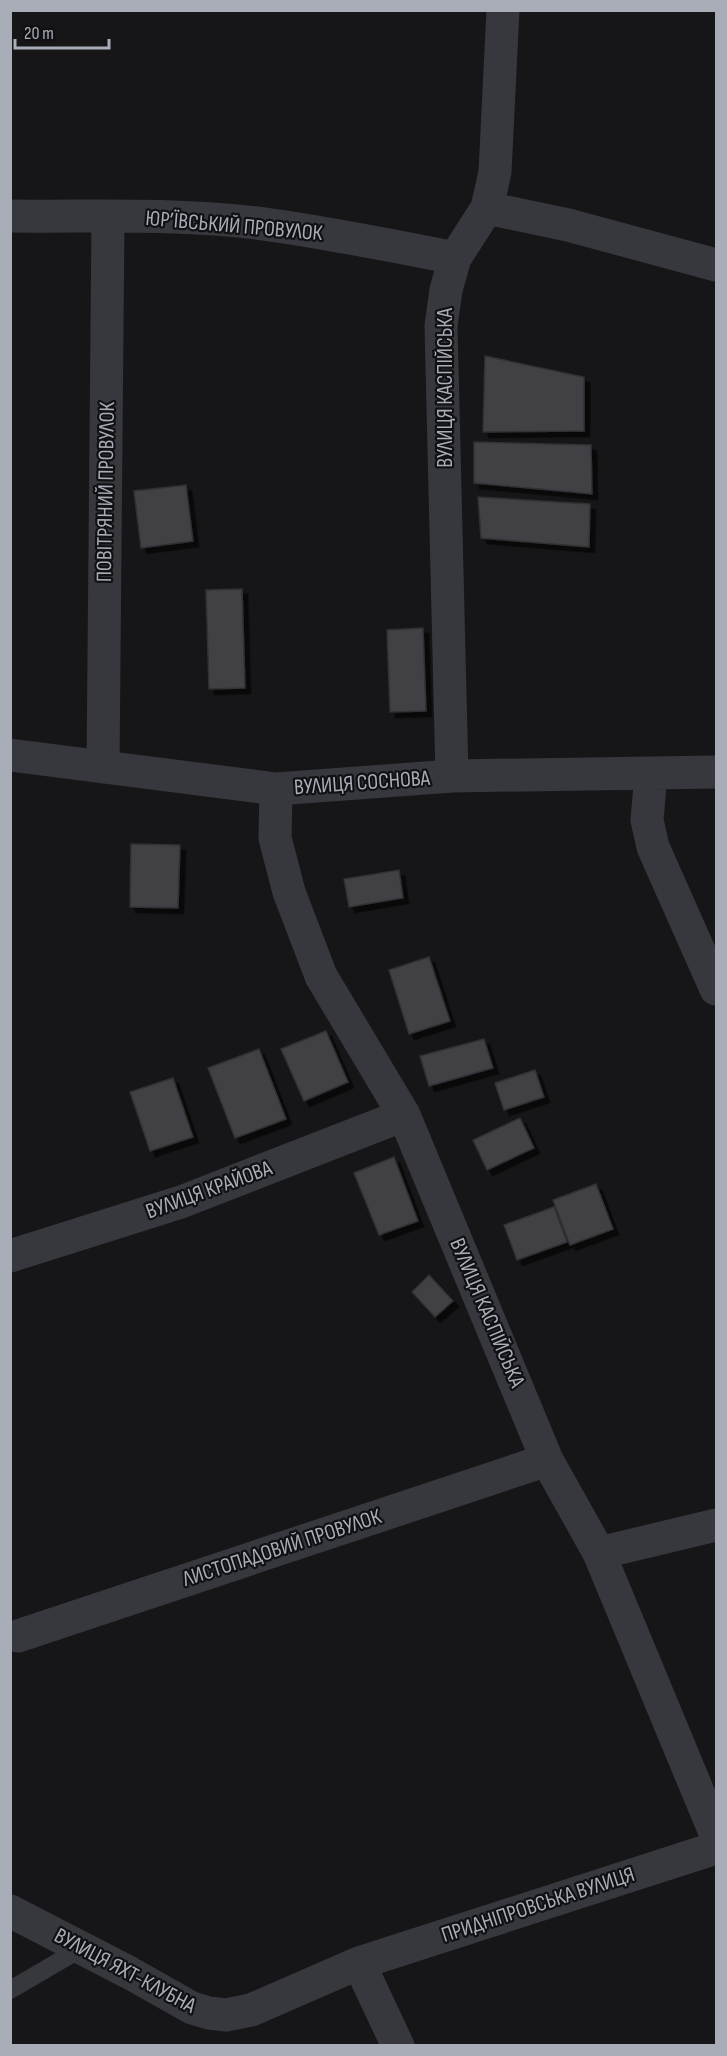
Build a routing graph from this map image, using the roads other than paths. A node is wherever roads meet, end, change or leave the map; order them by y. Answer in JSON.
{"nodes":[{"id":1,"x":503,"y":10,"type":"edge"},
{"id":2,"x":487,"y":208,"type":"junction"},
{"id":3,"x":10,"y":216,"type":"edge"},
{"id":4,"x":108,"y":217,"type":"junction"},
{"id":5,"x":455,"y":258,"type":"junction"},
{"id":6,"x":717,"y":265,"type":"edge"},
{"id":7,"x":10,"y":755,"type":"edge"},
{"id":8,"x":103,"y":767,"type":"junction"},
{"id":9,"x":717,"y":772,"type":"edge"},
{"id":10,"x":651,"y":774,"type":"junction"},
{"id":11,"x":452,"y":776,"type":"junction"},
{"id":12,"x":276,"y":789,"type":"junction"},
{"id":13,"x":717,"y":988,"type":"edge"},
{"id":14,"x":404,"y":1115,"type":"junction"},
{"id":15,"x":10,"y":1256,"type":"edge"},
{"id":16,"x":547,"y":1460,"type":"junction"},
{"id":17,"x":717,"y":1525,"type":"edge"},
{"id":18,"x":599,"y":1553,"type":"junction"},
{"id":19,"x":18,"y":1636,"type":"dead end"},
{"id":20,"x":717,"y":1835,"type":"edge"},
{"id":21,"x":717,"y":1848,"type":"edge"},
{"id":22,"x":10,"y":1911,"type":"edge"},
{"id":23,"x":82,"y":1948,"type":"junction"},
{"id":24,"x":358,"y":1963,"type":"junction"},
{"id":25,"x":10,"y":1990,"type":"edge"},
{"id":26,"x":398,"y":2046,"type":"edge"}],
"edges":[{"from":1,"to":2,"type":"street","name":"ВУЛИЦЯ КАСПІЙСЬКА"},
{"from":2,"to":5,"type":"street","name":"ВУЛИЦЯ КАСПІЙСЬКА"},
{"from":2,"to":6,"type":"street"},
{"from":3,"to":4,"type":"street","name":"ЮР’ЇВСЬКИЙ ПРОВУЛОК"},
{"from":4,"to":5,"type":"street","name":"ЮР’ЇВСЬКИЙ ПРОВУЛОК"},
{"from":4,"to":8,"type":"street","name":"ПОВІТРЯНИЙ ПРОВУЛОК"},
{"from":5,"to":11,"type":"street","name":"ВУЛИЦЯ КАСПІЙСЬКА"},
{"from":7,"to":8,"type":"street","name":"ВУЛИЦЯ СОСНОВА"},
{"from":8,"to":12,"type":"street","name":"ВУЛИЦЯ СОСНОВА"},
{"from":9,"to":10,"type":"street","name":"ВУЛИЦЯ СОСНОВА"},
{"from":10,"to":11,"type":"street","name":"ВУЛИЦЯ СОСНОВА"},
{"from":10,"to":13,"type":"street"},
{"from":11,"to":12,"type":"street","name":"ВУЛИЦЯ СОСНОВА"},
{"from":12,"to":14,"type":"street","name":"ВУЛИЦЯ КАСПІЙСЬКА"},
{"from":14,"to":15,"type":"street","name":"ВУЛИЦЯ КРАЙОВА"},
{"from":14,"to":16,"type":"street","name":"ВУЛИЦЯ КАСПІЙСЬКА"},
{"from":16,"to":18,"type":"street","name":"ВУЛИЦЯ КАСПІЙСЬКА"},
{"from":16,"to":19,"type":"street","name":"ЛИСТОПАДОВИЙ ПРОВУЛОК"},
{"from":17,"to":18,"type":"street"},
{"from":18,"to":20,"type":"street","name":"ВУЛИЦЯ КАСПІЙСЬКА"},
{"from":21,"to":24,"type":"street","name":"ПРИДНІПРОВСЬКА ВУЛИЦЯ"},
{"from":22,"to":23,"type":"street","name":"ВУЛИЦЯ ЯХТ-КЛУБНА"},
{"from":23,"to":24,"type":"street","name":"ВУЛИЦЯ ЯХТ-КЛУБНА"},
{"from":23,"to":25,"type":"lane"},
{"from":24,"to":26,"type":"street"}]}
